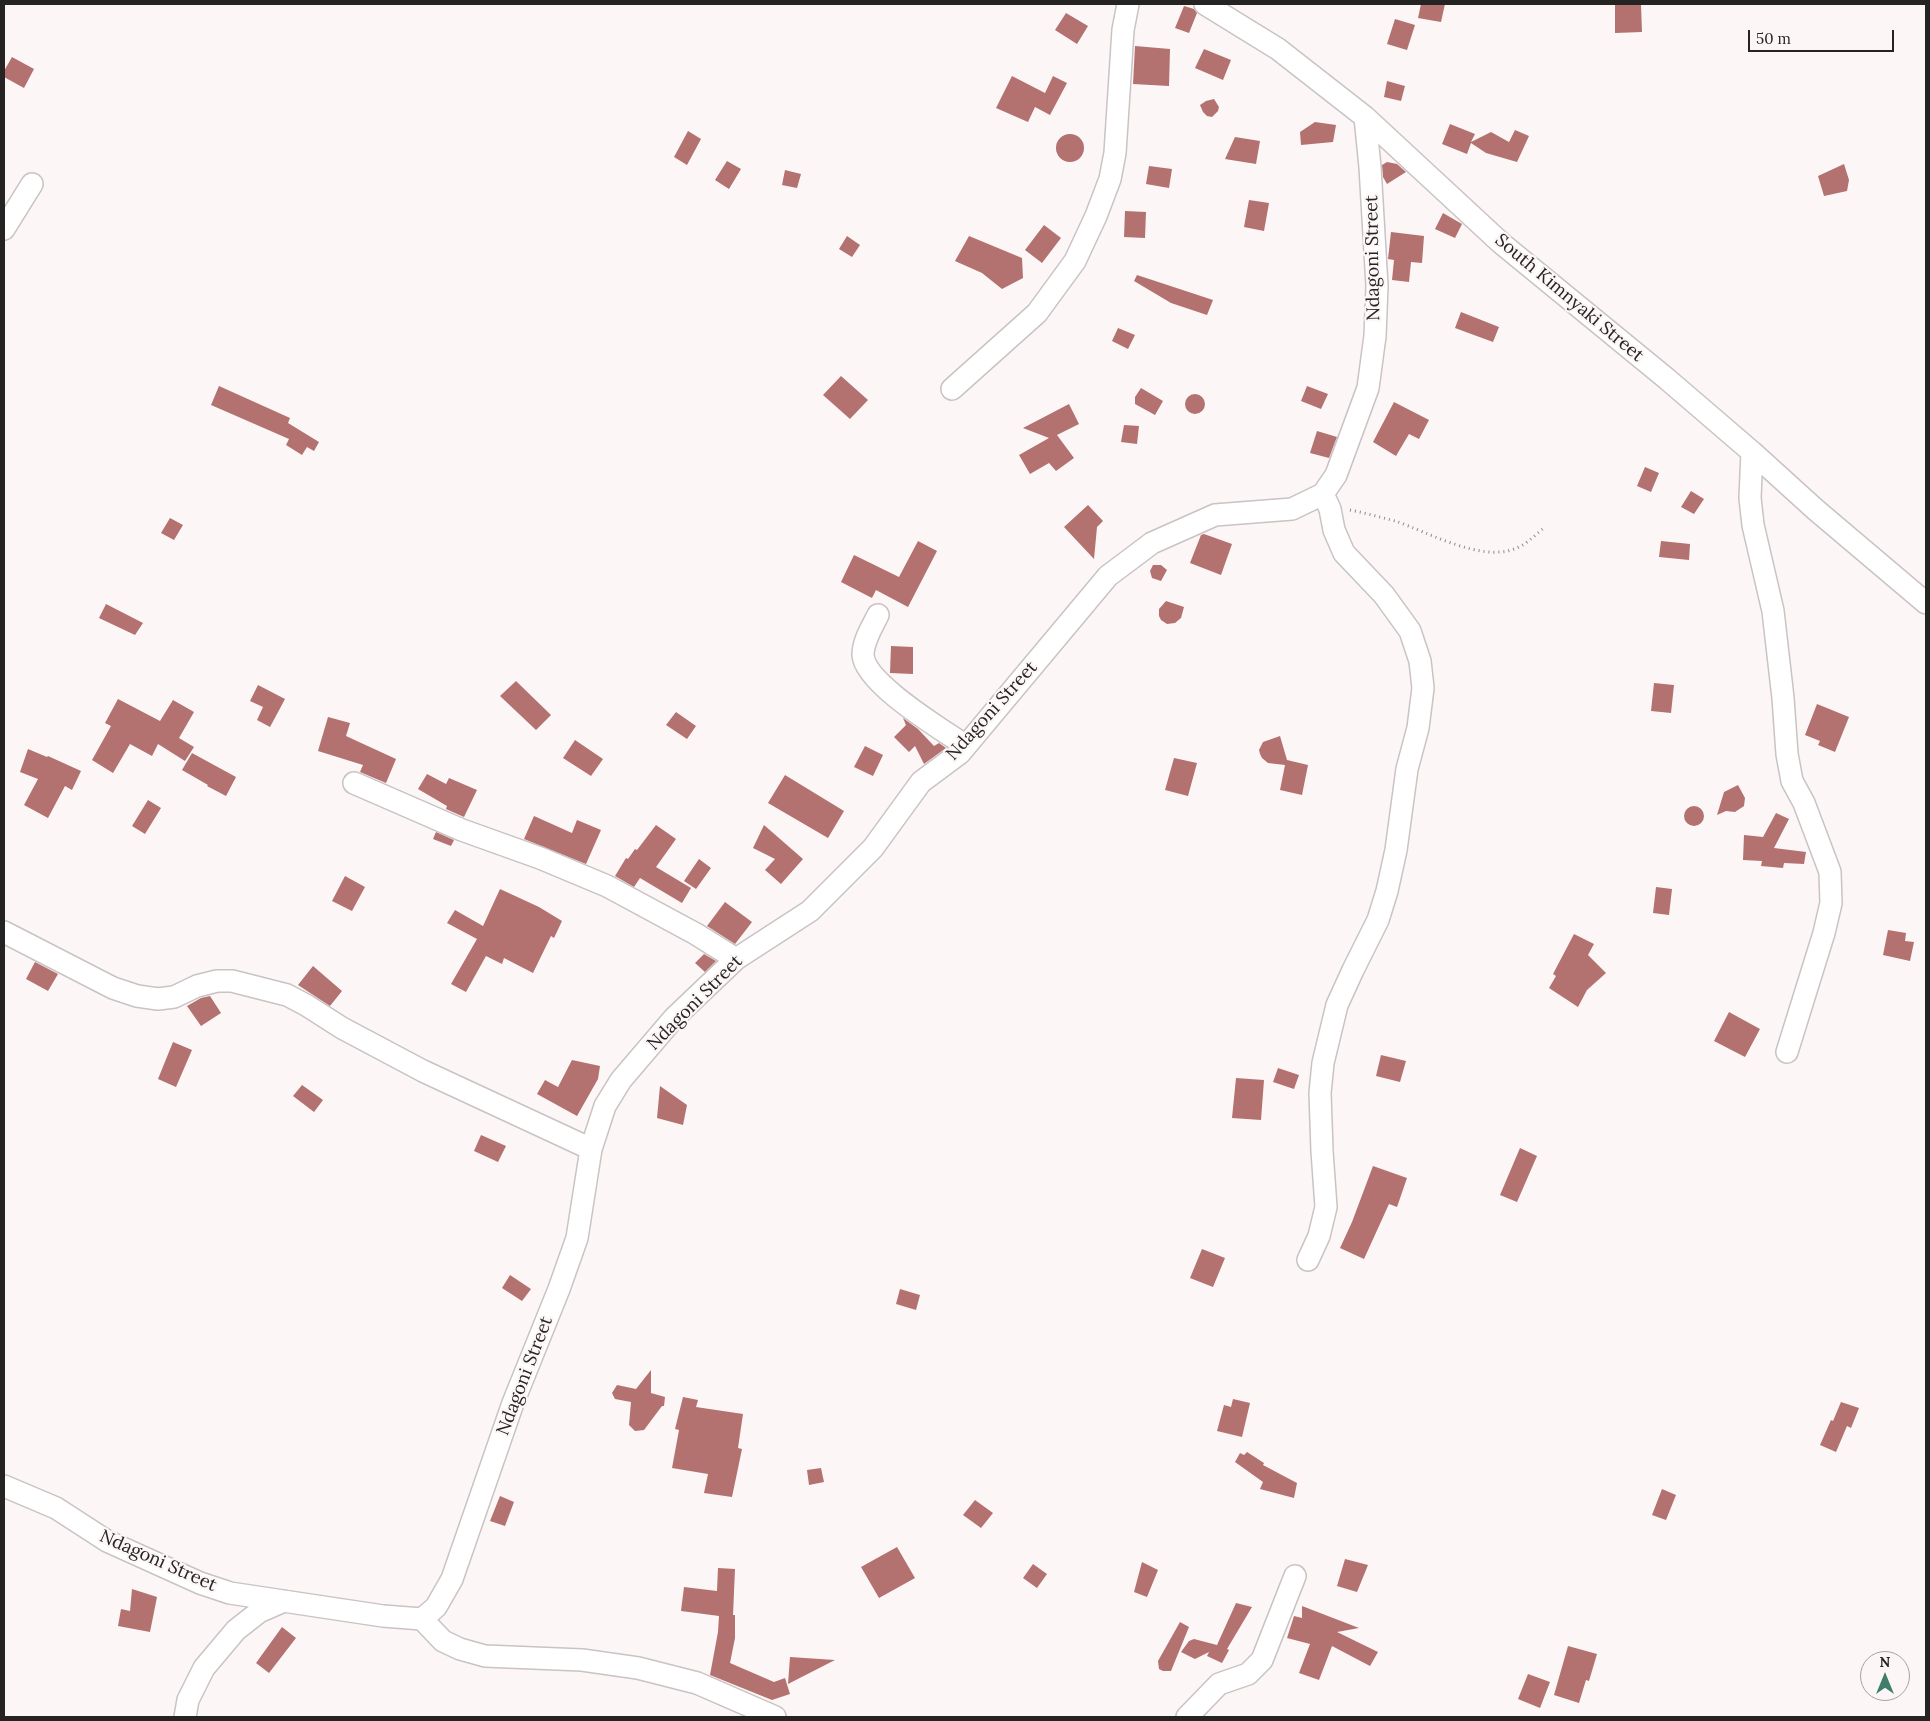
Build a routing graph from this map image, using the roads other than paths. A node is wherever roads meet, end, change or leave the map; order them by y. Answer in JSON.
{"nodes":[{"id":1,"x":1128,"y":4,"type":"edge"},
{"id":2,"x":1205,"y":4,"type":"edge"},
{"id":3,"x":1365,"y":117,"type":"junction"},
{"id":4,"x":32,"y":184,"type":"dead end"},
{"id":5,"x":4,"y":229,"type":"edge"},
{"id":6,"x":952,"y":389,"type":"dead end"},
{"id":7,"x":1752,"y":452,"type":"junction"},
{"id":8,"x":1326,"y":502,"type":"junction"},
{"id":9,"x":1926,"y":603,"type":"edge"},
{"id":10,"x":878,"y":615,"type":"dead end"},
{"id":11,"x":966,"y":746,"type":"junction"},
{"id":12,"x":354,"y":783,"type":"dead end"},
{"id":13,"x":4,"y":932,"type":"edge"},
{"id":14,"x":736,"y":959,"type":"junction"},
{"id":15,"x":1787,"y":1052,"type":"dead end"},
{"id":16,"x":591,"y":1149,"type":"junction"},
{"id":17,"x":1308,"y":1260,"type":"dead end"},
{"id":18,"x":4,"y":1486,"type":"edge"},
{"id":19,"x":1295,"y":1576,"type":"dead end"},
{"id":20,"x":284,"y":1601,"type":"junction"},
{"id":21,"x":422,"y":1620,"type":"junction"},
{"id":22,"x":768,"y":1716,"type":"edge"},
{"id":23,"x":185,"y":1717,"type":"edge"},
{"id":24,"x":1187,"y":1717,"type":"edge"}],
"edges":[{"from":1,"to":6,"type":"street"},
{"from":2,"to":3,"type":"street","name":"South Kimnyaki Street"},
{"from":3,"to":7,"type":"street","name":"South Kimnyaki Street"},
{"from":3,"to":8,"type":"street","name":"Ndagoni Street"},
{"from":4,"to":5,"type":"street"},
{"from":7,"to":9,"type":"street","name":"South Kimnyaki Street"},
{"from":7,"to":15,"type":"street"},
{"from":8,"to":11,"type":"street","name":"Ndagoni Street"},
{"from":8,"to":17,"type":"street"},
{"from":10,"to":11,"type":"street"},
{"from":11,"to":14,"type":"street","name":"Ndagoni Street"},
{"from":12,"to":14,"type":"street"},
{"from":13,"to":16,"type":"street"},
{"from":14,"to":16,"type":"street","name":"Ndagoni Street"},
{"from":16,"to":21,"type":"street","name":"Ndagoni Street"},
{"from":18,"to":20,"type":"street","name":"Ndagoni Street"},
{"from":19,"to":24,"type":"street"},
{"from":20,"to":21,"type":"street","name":"Ndagoni Street"},
{"from":20,"to":23,"type":"street"},
{"from":21,"to":22,"type":"street"}]}
